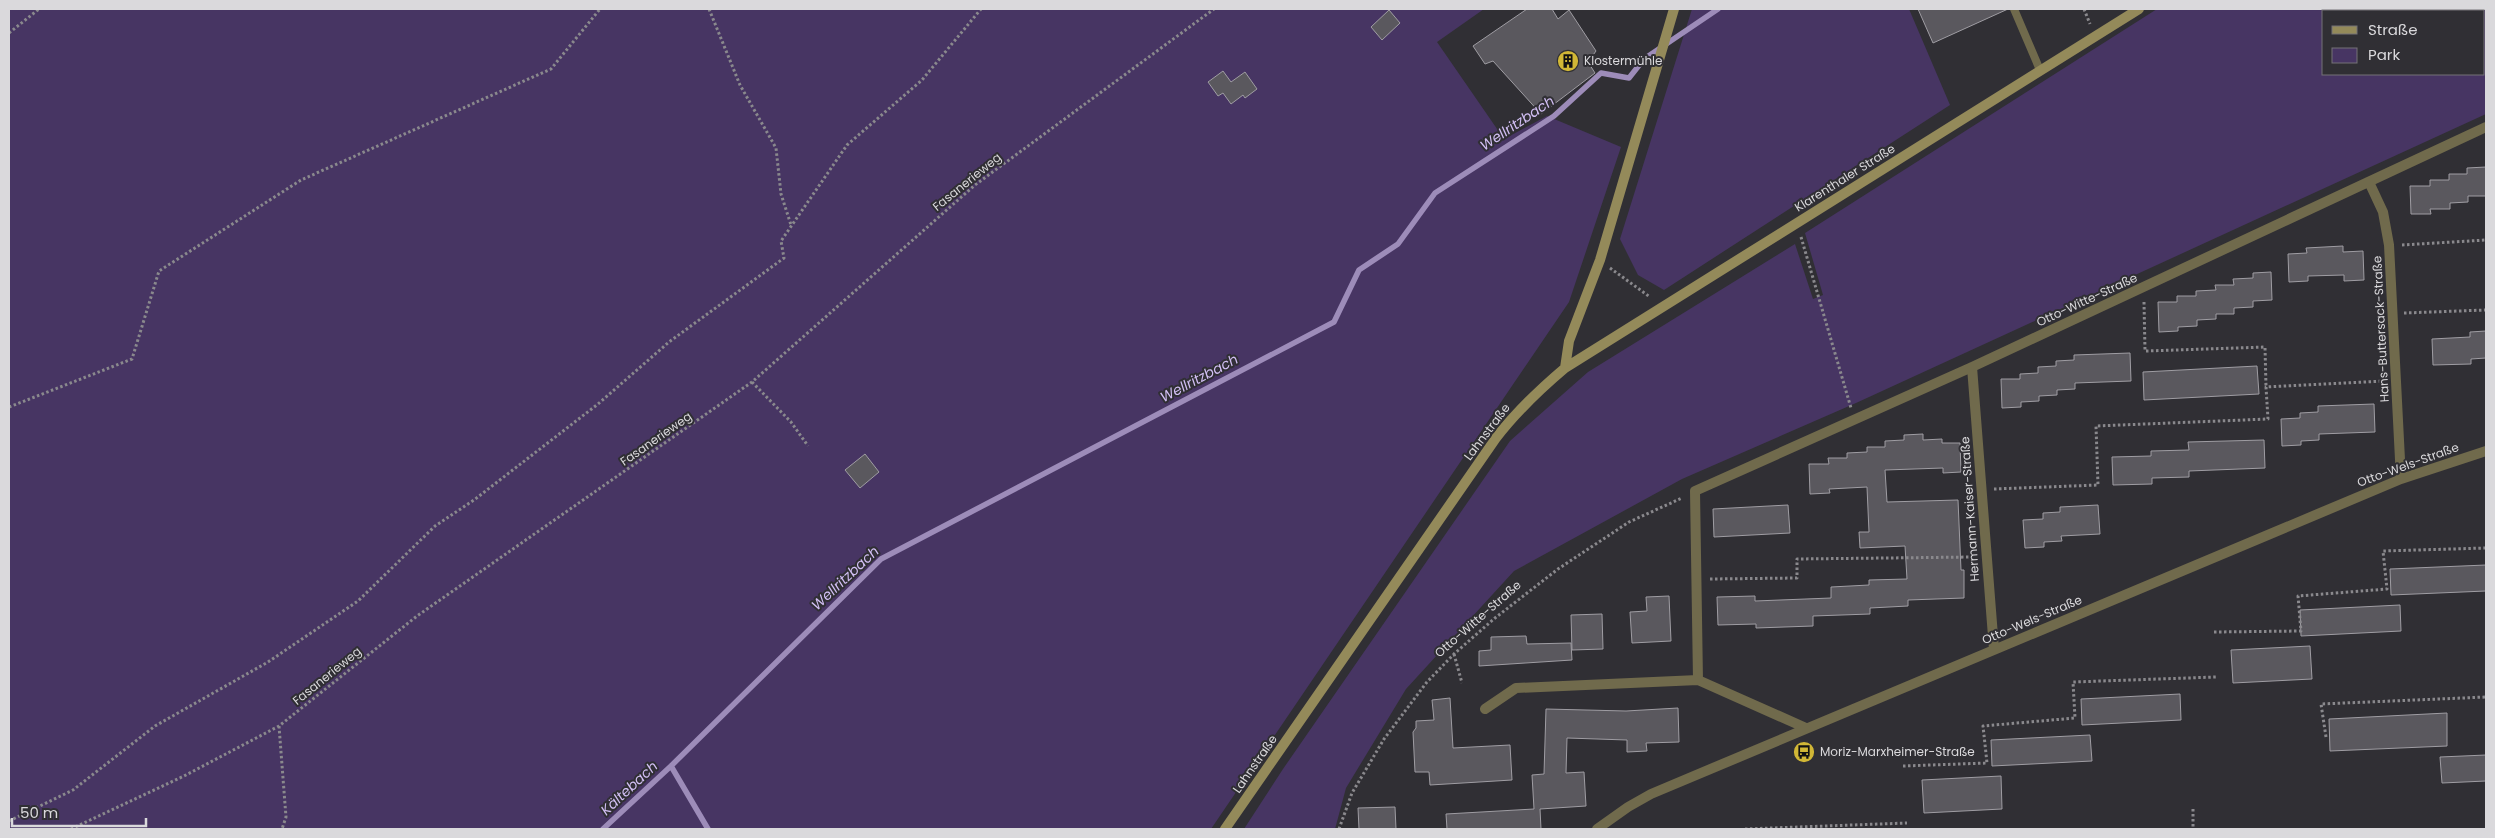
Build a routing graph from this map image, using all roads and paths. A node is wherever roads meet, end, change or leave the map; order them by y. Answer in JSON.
{"nodes":[{"id":1,"x":39,"y":9,"type":"edge"},
{"id":2,"x":600,"y":9,"type":"edge"},
{"id":3,"x":709,"y":9,"type":"edge"},
{"id":4,"x":981,"y":9,"type":"edge"},
{"id":5,"x":1214,"y":9,"type":"edge"},
{"id":6,"x":2014,"y":9,"type":"edge"},
{"id":7,"x":2139,"y":9,"type":"edge"},
{"id":8,"x":1673,"y":13,"type":"edge"},
{"id":9,"x":9,"y":33,"type":"edge"},
{"id":10,"x":2040,"y":70,"type":"junction"},
{"id":11,"x":2486,"y":127,"type":"edge"},
{"id":12,"x":2369,"y":182,"type":"junction"},
{"id":13,"x":1796,"y":223,"type":"junction"},
{"id":14,"x":791,"y":226,"type":"junction"},
{"id":15,"x":2486,"y":240,"type":"edge"},
{"id":16,"x":2389,"y":245,"type":"junction"},
{"id":17,"x":1600,"y":260,"type":"junction"},
{"id":18,"x":2144,"y":287,"type":"junction"},
{"id":19,"x":1650,"y":296,"type":"dead end"},
{"id":20,"x":2486,"y":310,"type":"edge"},
{"id":21,"x":2392,"y":313,"type":"junction"},
{"id":22,"x":1972,"y":367,"type":"junction"},
{"id":23,"x":1564,"y":368,"type":"junction"},
{"id":24,"x":2396,"y":381,"type":"junction"},
{"id":25,"x":752,"y":382,"type":"junction"},
{"id":26,"x":2266,"y":387,"type":"junction"},
{"id":27,"x":9,"y":407,"type":"edge"},
{"id":28,"x":1854,"y":419,"type":"junction"},
{"id":29,"x":808,"y":446,"type":"dead end"},
{"id":30,"x":2486,"y":451,"type":"edge"},
{"id":31,"x":2401,"y":479,"type":"junction"},
{"id":32,"x":1981,"y":490,"type":"junction"},
{"id":33,"x":1696,"y":491,"type":"junction"},
{"id":34,"x":2486,"y":548,"type":"edge"},
{"id":35,"x":1986,"y":556,"type":"junction"},
{"id":36,"x":1697,"y":580,"type":"junction"},
{"id":37,"x":2214,"y":632,"type":"dead end"},
{"id":38,"x":1994,"y":649,"type":"junction"},
{"id":39,"x":1454,"y":654,"type":"junction"},
{"id":40,"x":2216,"y":677,"type":"dead end"},
{"id":41,"x":1698,"y":680,"type":"junction"},
{"id":42,"x":1462,"y":683,"type":"dead end"},
{"id":43,"x":2486,"y":696,"type":"edge"},
{"id":44,"x":1484,"y":709,"type":"dead end"},
{"id":45,"x":279,"y":726,"type":"junction"},
{"id":46,"x":1806,"y":728,"type":"junction"},
{"id":47,"x":2326,"y":737,"type":"dead end"},
{"id":48,"x":1903,"y":766,"type":"dead end"},
{"id":49,"x":2193,"y":809,"type":"dead end"},
{"id":50,"x":9,"y":821,"type":"edge"},
{"id":51,"x":1907,"y":823,"type":"dead end"},
{"id":52,"x":70,"y":829,"type":"edge"},
{"id":53,"x":282,"y":829,"type":"edge"},
{"id":54,"x":1225,"y":829,"type":"edge"},
{"id":55,"x":1339,"y":829,"type":"edge"},
{"id":56,"x":1597,"y":829,"type":"edge"},
{"id":57,"x":1746,"y":829,"type":"edge"},
{"id":58,"x":2193,"y":829,"type":"edge"}],
"edges":[{"from":1,"to":9,"type":"path"},
{"from":2,"to":27,"type":"path"},
{"from":3,"to":14,"type":"path"},
{"from":4,"to":14,"type":"path"},
{"from":5,"to":25,"type":"path","name":"Fasanerieweg"},
{"from":6,"to":10,"type":"lane"},
{"from":7,"to":10,"type":"main road","name":"Klarenthaler Straße"},
{"from":8,"to":17,"type":"main road"},
{"from":10,"to":13,"type":"main road","name":"Klarenthaler Straße"},
{"from":11,"to":12,"type":"street","name":"Otto-Witte-Straße"},
{"from":12,"to":16,"type":"street","name":"Hans-Buttersack-Straße"},
{"from":12,"to":18,"type":"street","name":"Otto-Witte-Straße"},
{"from":13,"to":23,"type":"main road","name":"Klarenthaler Straße"},
{"from":13,"to":28,"type":"path"},
{"from":14,"to":50,"type":"path"},
{"from":15,"to":16,"type":"path"},
{"from":16,"to":21,"type":"street","name":"Hans-Buttersack-Straße"},
{"from":17,"to":19,"type":"path"},
{"from":17,"to":23,"type":"main road"},
{"from":18,"to":22,"type":"street","name":"Otto-Witte-Straße"},
{"from":18,"to":26,"type":"path"},
{"from":20,"to":21,"type":"path"},
{"from":21,"to":24,"type":"street","name":"Hans-Buttersack-Straße"},
{"from":22,"to":28,"type":"street","name":"Otto-Witte-Straße"},
{"from":22,"to":32,"type":"street","name":"Hermann-Kaiser-Straße"},
{"from":23,"to":54,"type":"main road","name":"Lahnstraße"},
{"from":24,"to":26,"type":"path"},
{"from":24,"to":31,"type":"street","name":"Hans-Buttersack-Straße"},
{"from":25,"to":29,"type":"path"},
{"from":25,"to":45,"type":"path","name":"Fasanerieweg"},
{"from":26,"to":32,"type":"path"},
{"from":28,"to":33,"type":"street","name":"Otto-Witte-Straße"},
{"from":30,"to":31,"type":"street","name":"Otto-Wels-Straße"},
{"from":31,"to":38,"type":"street","name":"Otto-Wels-Straße"},
{"from":32,"to":35,"type":"street","name":"Hermann-Kaiser-Straße"},
{"from":33,"to":36,"type":"street"},
{"from":33,"to":39,"type":"path","name":"Otto-Witte-Straße"},
{"from":34,"to":37,"type":"path"},
{"from":35,"to":36,"type":"path"},
{"from":35,"to":38,"type":"street","name":"Hermann-Kaiser-Straße"},
{"from":36,"to":41,"type":"street"},
{"from":38,"to":46,"type":"street","name":"Otto-Wels-Straße"},
{"from":39,"to":42,"type":"path"},
{"from":39,"to":55,"type":"path","name":"Otto-Witte-Straße"},
{"from":40,"to":48,"type":"path"},
{"from":41,"to":44,"type":"street"},
{"from":41,"to":46,"type":"street"},
{"from":43,"to":47,"type":"path"},
{"from":45,"to":52,"type":"path","name":"Fasanerieweg"},
{"from":45,"to":53,"type":"path"},
{"from":46,"to":56,"type":"street","name":"Otto-Wels-Straße"},
{"from":49,"to":58,"type":"path"},
{"from":51,"to":57,"type":"path"}]}
